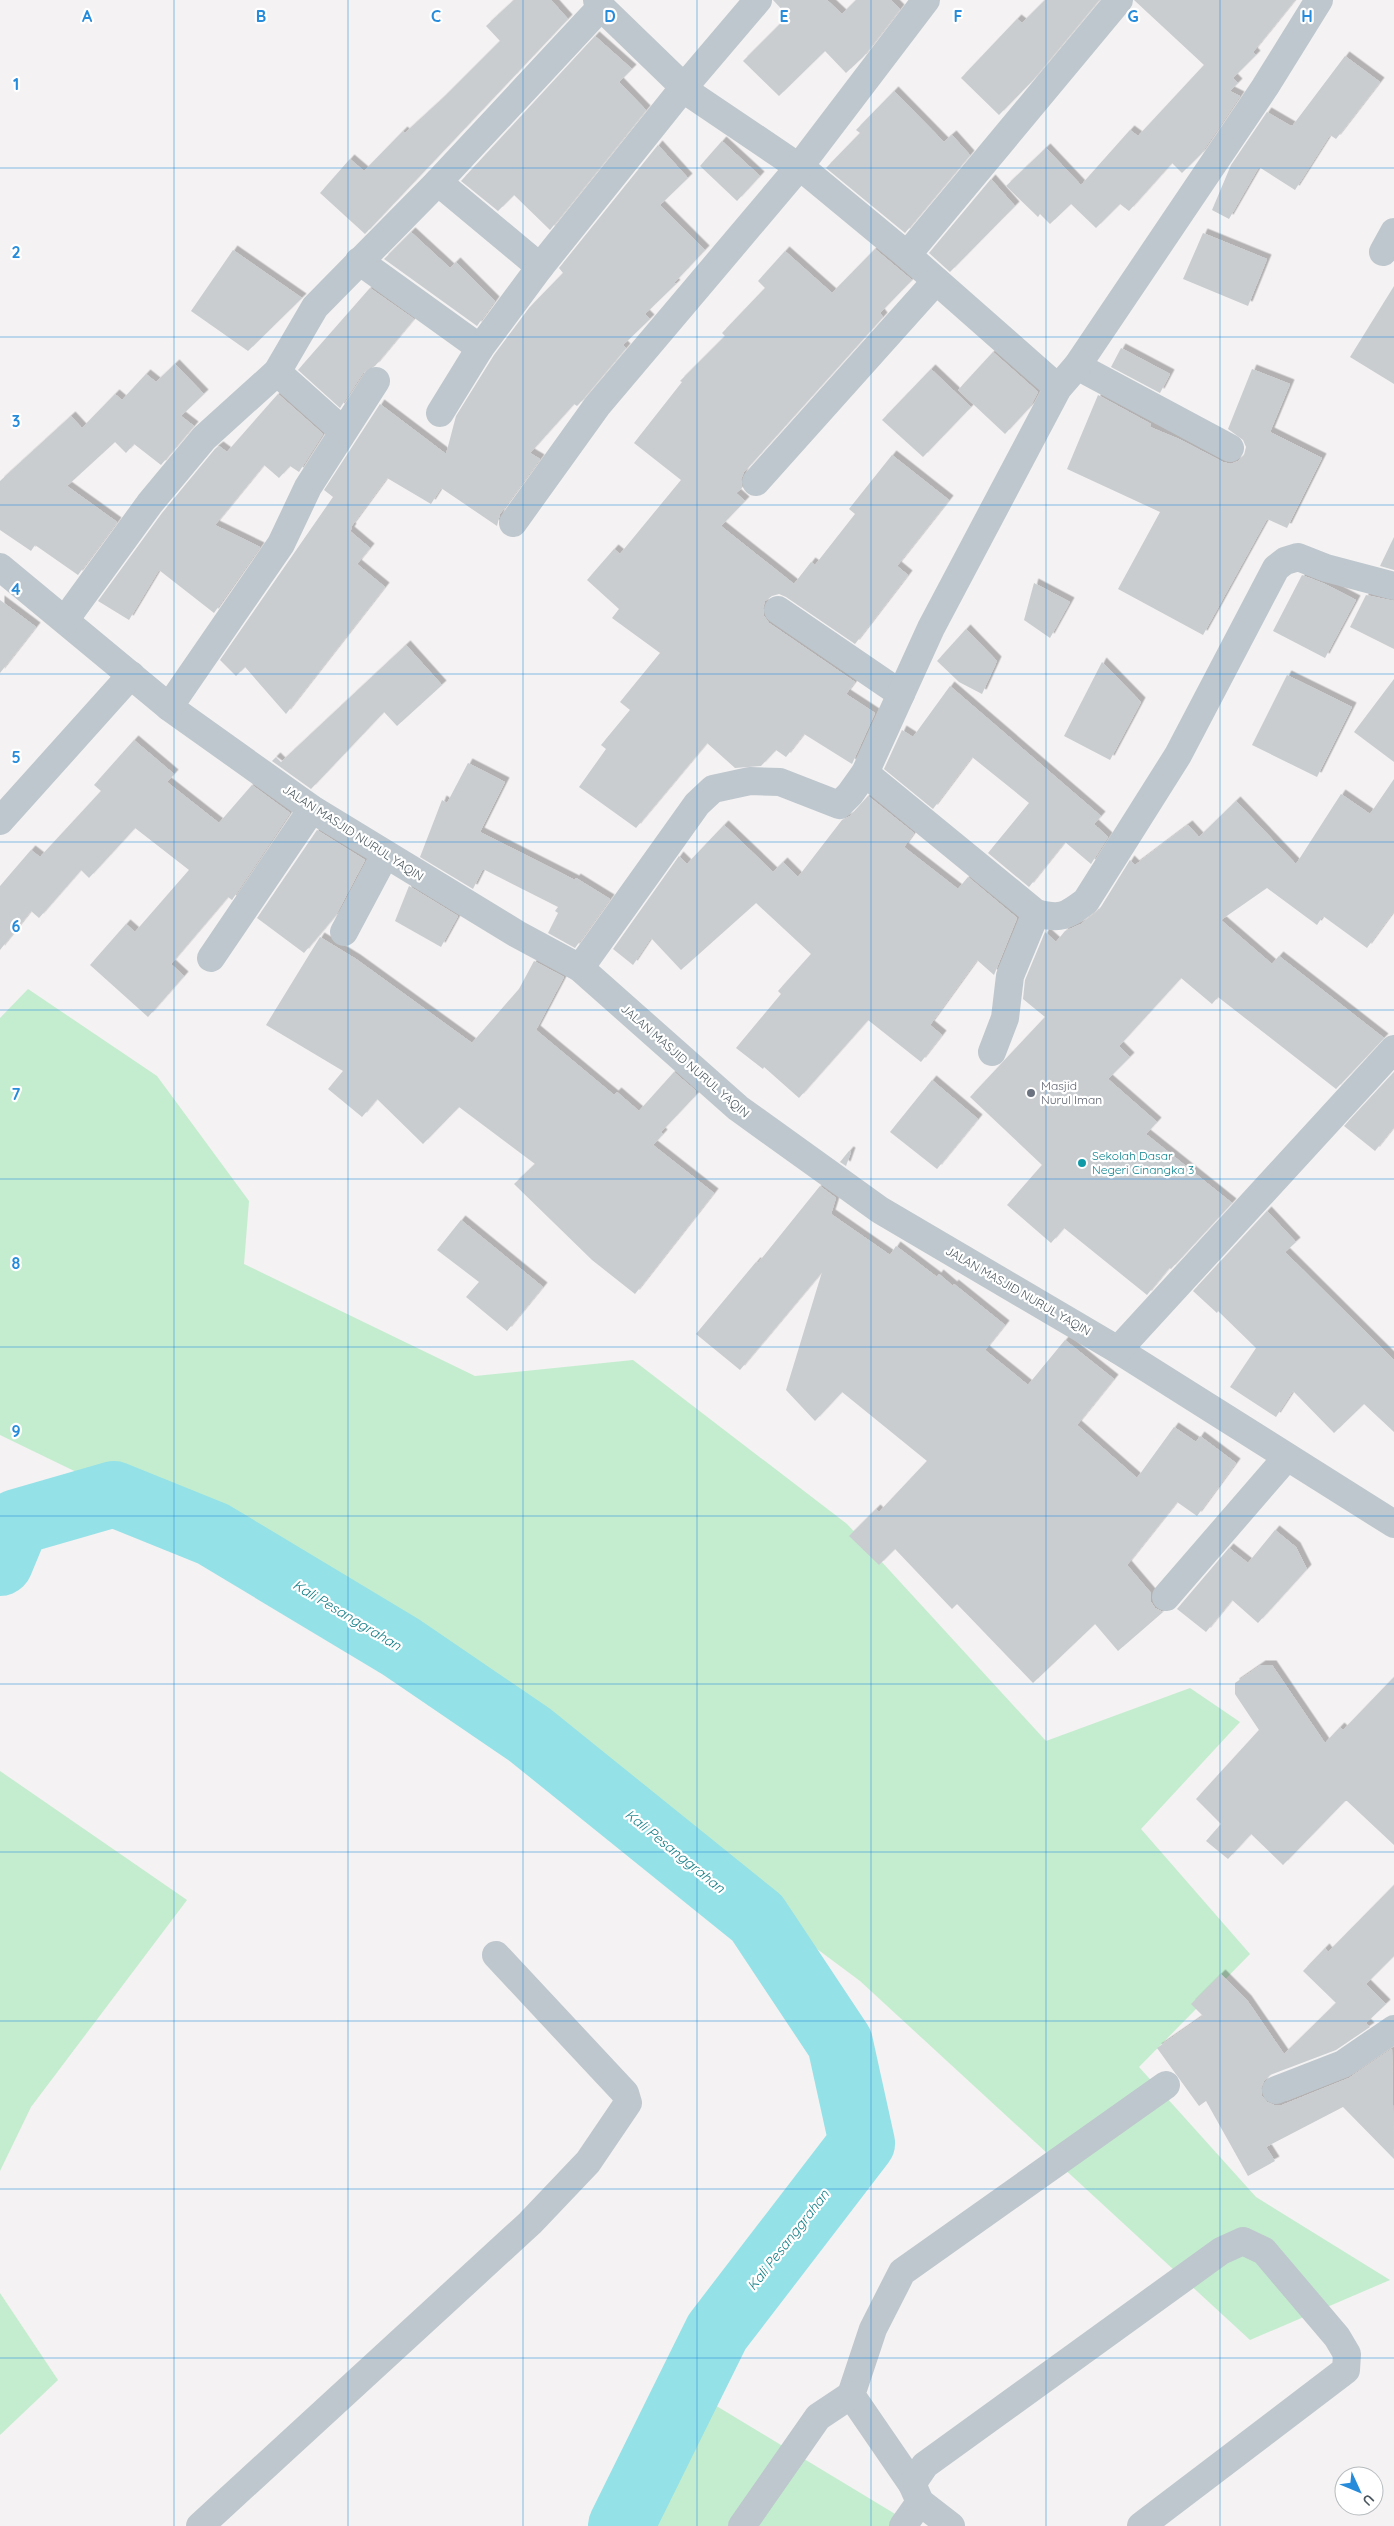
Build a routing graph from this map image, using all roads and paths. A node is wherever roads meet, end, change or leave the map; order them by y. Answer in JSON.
{"nodes":[{"id":1,"x":758,"y":0,"type":"edge"},
{"id":2,"x":926,"y":0,"type":"edge"},
{"id":3,"x":1119,"y":0,"type":"edge"},
{"id":4,"x":1319,"y":0,"type":"edge"},
{"id":5,"x":599,"y":4,"type":"edge"},
{"id":6,"x":684,"y":87,"type":"junction"},
{"id":7,"x":800,"y":167,"type":"junction"},
{"id":8,"x":438,"y":182,"type":"junction"},
{"id":9,"x":907,"y":255,"type":"junction"},
{"id":10,"x":359,"y":261,"type":"junction"},
{"id":11,"x":540,"y":267,"type":"junction"},
{"id":12,"x":936,"y":282,"type":"junction"},
{"id":13,"x":480,"y":348,"type":"junction"},
{"id":14,"x":1077,"y":366,"type":"junction"},
{"id":15,"x":278,"y":372,"type":"junction"},
{"id":16,"x":376,"y":381,"type":"dead end"},
{"id":17,"x":1058,"y":388,"type":"junction"},
{"id":18,"x":440,"y":413,"type":"dead end"},
{"id":19,"x":343,"y":431,"type":"junction"},
{"id":20,"x":1230,"y":448,"type":"dead end"},
{"id":21,"x":756,"y":482,"type":"dead end"},
{"id":22,"x":513,"y":523,"type":"dead end"},
{"id":23,"x":0,"y":567,"type":"edge"},
{"id":24,"x":1394,"y":586,"type":"edge"},
{"id":25,"x":778,"y":610,"type":"dead end"},
{"id":26,"x":65,"y":620,"type":"junction"},
{"id":27,"x":131,"y":675,"type":"junction"},
{"id":28,"x":901,"y":694,"type":"junction"},
{"id":29,"x":169,"y":707,"type":"junction"},
{"id":30,"x":865,"y":774,"type":"junction"},
{"id":31,"x":312,"y":809,"type":"junction"},
{"id":32,"x":0,"y":821,"type":"edge"},
{"id":33,"x":385,"y":855,"type":"junction"},
{"id":34,"x":1036,"y":913,"type":"junction"},
{"id":35,"x":344,"y":932,"type":"dead end"},
{"id":36,"x":211,"y":958,"type":"dead end"},
{"id":37,"x":580,"y":968,"type":"junction"},
{"id":38,"x":1394,"y":1049,"type":"edge"},
{"id":39,"x":992,"y":1052,"type":"dead end"},
{"id":40,"x":1118,"y":1350,"type":"junction"},
{"id":41,"x":1287,"y":1457,"type":"junction"},
{"id":42,"x":1394,"y":1524,"type":"edge"},
{"id":43,"x":1166,"y":1597,"type":"dead end"},
{"id":44,"x":496,"y":1955,"type":"dead end"},
{"id":45,"x":1394,"y":2029,"type":"edge"},
{"id":46,"x":1166,"y":2085,"type":"dead end"},
{"id":47,"x":1276,"y":2090,"type":"dead end"},
{"id":48,"x":851,"y":2394,"type":"junction"},
{"id":49,"x":916,"y":2493,"type":"junction"},
{"id":50,"x":200,"y":2526,"type":"edge"},
{"id":51,"x":742,"y":2526,"type":"edge"},
{"id":52,"x":903,"y":2526,"type":"edge"},
{"id":53,"x":951,"y":2526,"type":"edge"},
{"id":54,"x":1141,"y":2526,"type":"edge"}],
"edges":[{"from":1,"to":6,"type":"street"},
{"from":2,"to":7,"type":"street"},
{"from":3,"to":9,"type":"street"},
{"from":4,"to":14,"type":"street"},
{"from":5,"to":6,"type":"street"},
{"from":5,"to":8,"type":"street"},
{"from":6,"to":7,"type":"street"},
{"from":6,"to":11,"type":"street"},
{"from":7,"to":9,"type":"street"},
{"from":7,"to":22,"type":"street"},
{"from":8,"to":10,"type":"street"},
{"from":8,"to":11,"type":"street"},
{"from":9,"to":12,"type":"street"},
{"from":10,"to":13,"type":"street"},
{"from":10,"to":15,"type":"street"},
{"from":11,"to":13,"type":"street"},
{"from":12,"to":17,"type":"street"},
{"from":12,"to":21,"type":"street"},
{"from":13,"to":18,"type":"street"},
{"from":14,"to":17,"type":"street"},
{"from":14,"to":20,"type":"street"},
{"from":15,"to":19,"type":"street"},
{"from":15,"to":26,"type":"street"},
{"from":16,"to":19,"type":"street"},
{"from":17,"to":28,"type":"street"},
{"from":19,"to":29,"type":"street"},
{"from":23,"to":26,"type":"street","name":"JALAN MASJID NURUL YAQIN"},
{"from":24,"to":34,"type":"street"},
{"from":25,"to":28,"type":"street"},
{"from":26,"to":27,"type":"street","name":"JALAN MASJID NURUL YAQIN"},
{"from":27,"to":29,"type":"street","name":"JALAN MASJID NURUL YAQIN"},
{"from":27,"to":32,"type":"street"},
{"from":28,"to":30,"type":"street"},
{"from":29,"to":31,"type":"street","name":"JALAN MASJID NURUL YAQIN"},
{"from":30,"to":34,"type":"street"},
{"from":30,"to":37,"type":"street"},
{"from":31,"to":33,"type":"street","name":"JALAN MASJID NURUL YAQIN"},
{"from":31,"to":36,"type":"street"},
{"from":33,"to":35,"type":"street"},
{"from":33,"to":37,"type":"street","name":"JALAN MASJID NURUL YAQIN"},
{"from":34,"to":39,"type":"street"},
{"from":37,"to":40,"type":"street","name":"JALAN MASJID NURUL YAQIN"},
{"from":38,"to":40,"type":"street"},
{"from":40,"to":41,"type":"street","name":"JALAN MASJID NURUL YAQIN"},
{"from":41,"to":42,"type":"street","name":"JALAN MASJID NURUL YAQIN"},
{"from":41,"to":43,"type":"street"},
{"from":44,"to":50,"type":"street"},
{"from":45,"to":47,"type":"street"},
{"from":46,"to":48,"type":"street"},
{"from":48,"to":49,"type":"street"},
{"from":48,"to":51,"type":"street"},
{"from":49,"to":52,"type":"street"},
{"from":49,"to":53,"type":"street"},
{"from":49,"to":54,"type":"street"}]}
